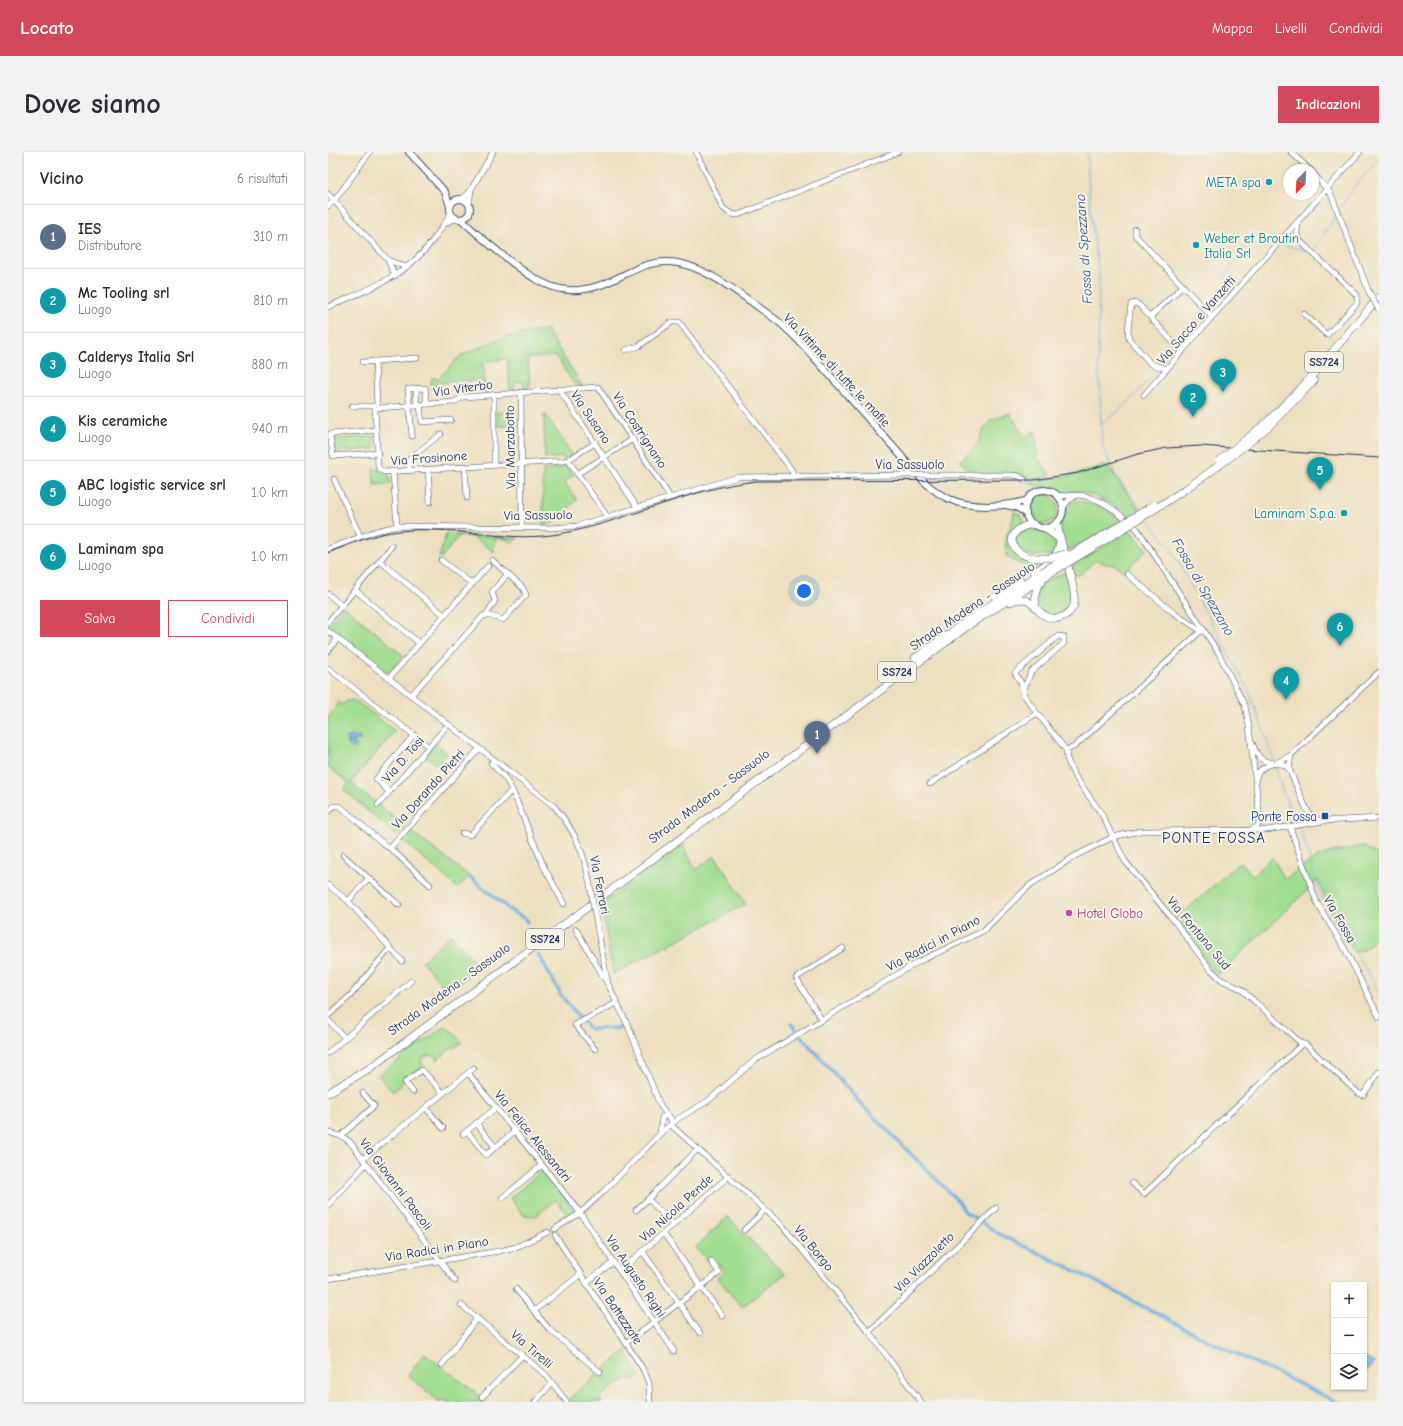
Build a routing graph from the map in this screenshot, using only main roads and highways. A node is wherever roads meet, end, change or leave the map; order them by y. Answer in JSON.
{"nodes":[{"id":1,"x":409,"y":152,"type":"edge"},
{"id":2,"x":445,"y":192,"type":"junction"},
{"id":3,"x":460,"y":199,"type":"junction"},
{"id":4,"x":450,"y":210,"type":"junction"},
{"id":5,"x":469,"y":214,"type":"junction"},
{"id":6,"x":459,"y":219,"type":"junction"},
{"id":7,"x":476,"y":234,"type":"junction"},
{"id":8,"x":1379,"y":297,"type":"edge"},
{"id":9,"x":1379,"y":304,"type":"edge"},
{"id":10,"x":1268,"y":425,"type":"junction"},
{"id":11,"x":1028,"y":500,"type":"junction"},
{"id":12,"x":1003,"y":504,"type":"junction"},
{"id":13,"x":1026,"y":513,"type":"junction"},
{"id":14,"x":1056,"y":523,"type":"junction"},
{"id":15,"x":1033,"y":524,"type":"junction"},
{"id":16,"x":1045,"y":528,"type":"junction"},
{"id":17,"x":1059,"y":540,"type":"junction"},
{"id":18,"x":1078,"y":550,"type":"junction"},
{"id":19,"x":1045,"y":575,"type":"junction"},
{"id":20,"x":999,"y":606,"type":"junction"},
{"id":21,"x":1036,"y":607,"type":"junction"},
{"id":22,"x":969,"y":619,"type":"junction"},
{"id":23,"x":328,"y":1088,"type":"edge"},
{"id":24,"x":328,"y":1093,"type":"edge"}],
"edges":[{"from":1,"to":2,"type":"main road"},
{"from":2,"to":3,"type":"main road"},
{"from":2,"to":4,"type":"main road"},
{"from":3,"to":4,"type":"main road"},
{"from":3,"to":5,"type":"main road"},
{"from":4,"to":6,"type":"main road"},
{"from":5,"to":6,"type":"main road"},
{"from":5,"to":7,"type":"main road"},
{"from":6,"to":7,"type":"main road","name":"Via Vittime di tutte le mafie"},
{"from":7,"to":12,"type":"main road","name":"Via Vittime di tutte le mafie"},
{"from":8,"to":10,"type":"highway","name":"Strada Modena - Sassuolo","number":"SS724"},
{"from":9,"to":10,"type":"highway","name":"Strada Modena - Sassuolo","number":"SS724"},
{"from":10,"to":18,"type":"highway","name":"Strada Modena - Sassuolo","number":"SS724","bridge":true},
{"from":10,"to":19,"type":"highway","name":"Strada Modena - Sassuolo","number":"SS724","bridge":true},
{"from":11,"to":12,"type":"main road","name":"Via Vittime di tutte le mafie"},
{"from":11,"to":13,"type":"main road"},
{"from":11,"to":14,"type":"main road"},
{"from":12,"to":13,"type":"main road","name":"Via Vittime di tutte le mafie"},
{"from":13,"to":15,"type":"main road"},
{"from":14,"to":16,"type":"main road"},
{"from":14,"to":17,"type":"highway"},
{"from":15,"to":16,"type":"main road"},
{"from":15,"to":18,"type":"highway","bridge":true},
{"from":16,"to":17,"type":"highway"},
{"from":17,"to":21,"type":"highway"},
{"from":17,"to":22,"type":"highway"},
{"from":18,"to":19,"type":"highway","name":"Strada Modena - Sassuolo","number":"SS724","bridge":true},
{"from":19,"to":20,"type":"highway","name":"Strada Modena - Sassuolo","number":"SS724"},
{"from":19,"to":21,"type":"highway"},
{"from":19,"to":22,"type":"highway","name":"Strada Modena - Sassuolo","number":"SS724"},
{"from":20,"to":21,"type":"highway"},
{"from":20,"to":24,"type":"highway","name":"Strada Modena - Sassuolo","number":"SS724"},
{"from":22,"to":23,"type":"highway","name":"Strada Modena - Sassuolo","number":"SS724"}]}
